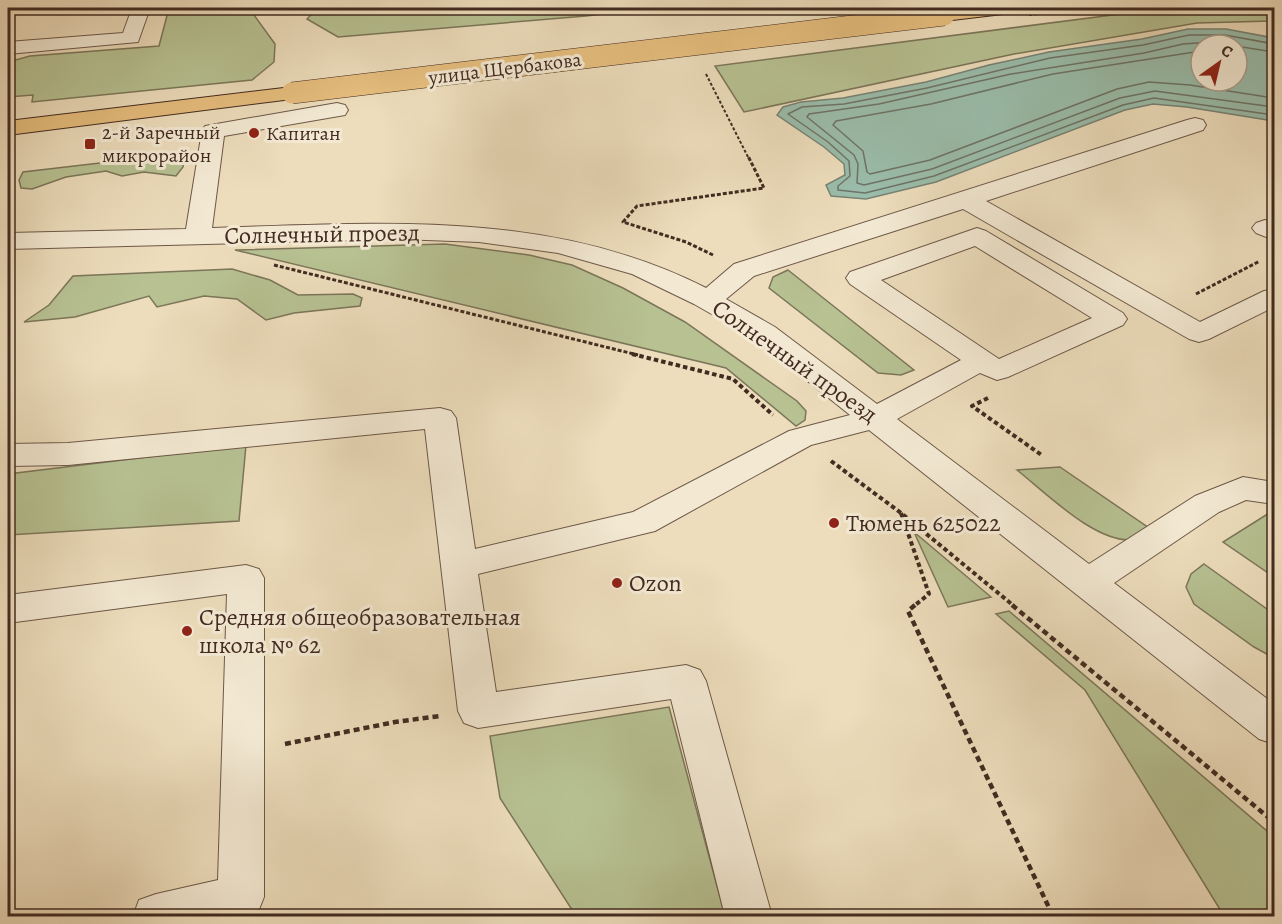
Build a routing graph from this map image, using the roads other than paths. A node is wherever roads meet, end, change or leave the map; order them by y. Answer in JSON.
{"nodes":[{"id":1,"x":141,"y":8,"type":"edge"},
{"id":2,"x":1003,"y":8,"type":"edge"},
{"id":3,"x":8,"y":48,"type":"edge"},
{"id":4,"x":337,"y":110,"type":"dead end"},
{"id":5,"x":1195,"y":125,"type":"dead end"},
{"id":6,"x":8,"y":128,"type":"edge"},
{"id":7,"x":966,"y":200,"type":"junction"},
{"id":8,"x":198,"y":236,"type":"junction"},
{"id":9,"x":8,"y":241,"type":"edge"},
{"id":10,"x":1275,"y":297,"type":"edge"},
{"id":11,"x":709,"y":299,"type":"junction"},
{"id":12,"x":982,"y":361,"type":"junction"},
{"id":13,"x":876,"y":418,"type":"junction"},
{"id":14,"x":8,"y":455,"type":"edge"},
{"id":15,"x":1275,"y":493,"type":"edge"},
{"id":16,"x":459,"y":566,"type":"junction"},
{"id":17,"x":1088,"y":582,"type":"junction"},
{"id":18,"x":8,"y":609,"type":"edge"},
{"id":19,"x":1275,"y":727,"type":"edge"},
{"id":20,"x":156,"y":916,"type":"edge"},
{"id":21,"x":748,"y":916,"type":"edge"}],
"edges":[{"from":1,"to":3,"type":"street"},
{"from":2,"to":6,"type":"main road","name":"улица Щербакова","bridge":true},
{"from":4,"to":8,"type":"street"},
{"from":5,"to":7,"type":"street"},
{"from":7,"to":10,"type":"street"},
{"from":7,"to":11,"type":"street"},
{"from":8,"to":9,"type":"street","name":"Солнечный проезд"},
{"from":8,"to":11,"type":"street","name":"Солнечный проезд"},
{"from":11,"to":13,"type":"street","name":"Солнечный проезд"},
{"from":12,"to":12,"type":"street"},
{"from":12,"to":13,"type":"street"},
{"from":13,"to":16,"type":"street"},
{"from":13,"to":17,"type":"street","name":"Солнечный проезд"},
{"from":14,"to":16,"type":"street"},
{"from":15,"to":17,"type":"street"},
{"from":16,"to":21,"type":"street"},
{"from":17,"to":19,"type":"street","name":"Солнечный проезд"},
{"from":18,"to":20,"type":"street"}]}
